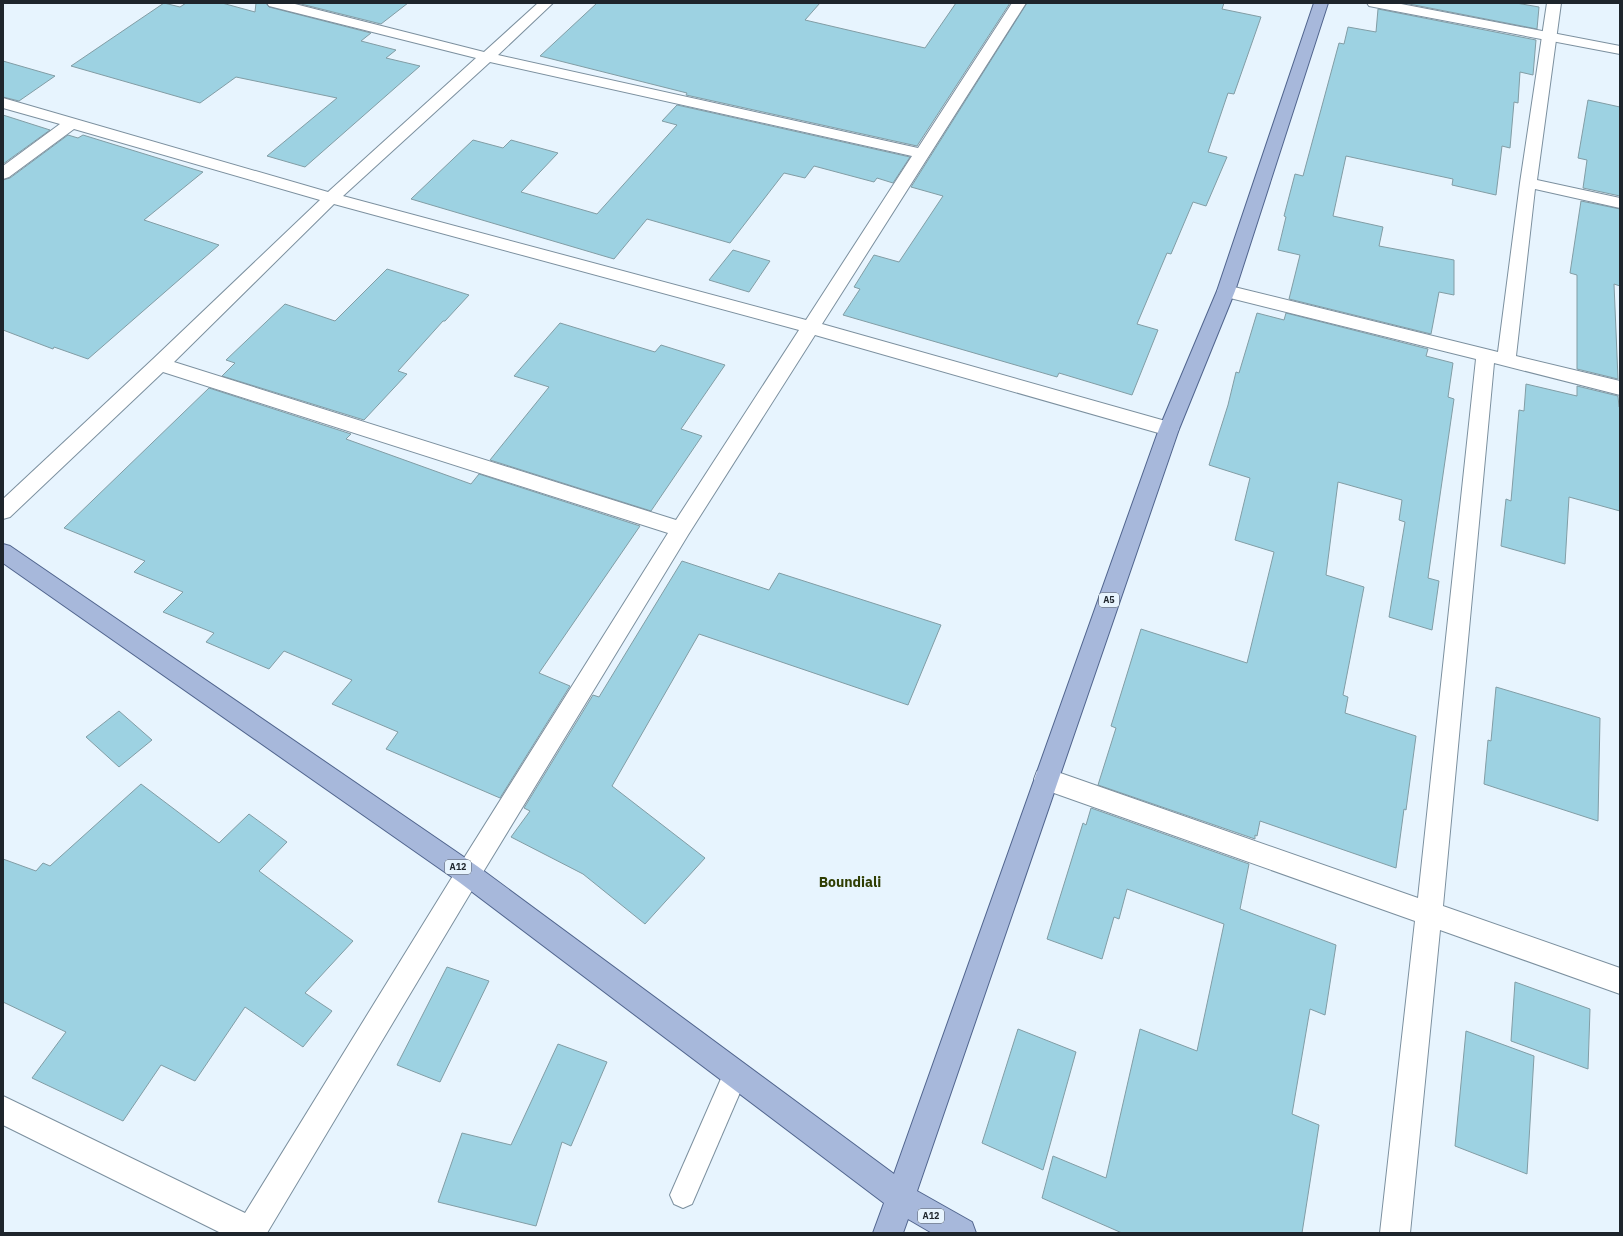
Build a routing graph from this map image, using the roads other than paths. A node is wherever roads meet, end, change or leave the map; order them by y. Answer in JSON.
{"nodes":[{"id":1,"x":274,"y":3,"type":"edge"},
{"id":2,"x":546,"y":3,"type":"edge"},
{"id":3,"x":1019,"y":3,"type":"edge"},
{"id":4,"x":1321,"y":3,"type":"edge"},
{"id":5,"x":1374,"y":3,"type":"edge"},
{"id":6,"x":1554,"y":3,"type":"edge"},
{"id":7,"x":1548,"y":36,"type":"junction"},
{"id":8,"x":1620,"y":50,"type":"edge"},
{"id":9,"x":488,"y":57,"type":"junction"},
{"id":10,"x":3,"y":103,"type":"edge"},
{"id":11,"x":72,"y":123,"type":"junction"},
{"id":12,"x":923,"y":154,"type":"junction"},
{"id":13,"x":3,"y":174,"type":"edge"},
{"id":14,"x":1528,"y":183,"type":"junction"},
{"id":15,"x":331,"y":198,"type":"junction"},
{"id":16,"x":1620,"y":203,"type":"edge"},
{"id":17,"x":1226,"y":291,"type":"junction"},
{"id":18,"x":810,"y":327,"type":"junction"},
{"id":19,"x":1496,"y":357,"type":"junction"},
{"id":20,"x":160,"y":364,"type":"junction"},
{"id":21,"x":1620,"y":388,"type":"edge"},
{"id":22,"x":1169,"y":430,"type":"junction"},
{"id":23,"x":3,"y":511,"type":"edge"},
{"id":24,"x":681,"y":529,"type":"junction"},
{"id":25,"x":3,"y":552,"type":"edge"},
{"id":26,"x":1046,"y":779,"type":"junction"},
{"id":27,"x":468,"y":874,"type":"junction"},
{"id":28,"x":1429,"y":913,"type":"junction"},
{"id":29,"x":1620,"y":981,"type":"edge"},
{"id":30,"x":736,"y":1074,"type":"junction"},
{"id":31,"x":3,"y":1110,"type":"edge"},
{"id":32,"x":683,"y":1196,"type":"dead end"},
{"id":33,"x":901,"y":1198,"type":"junction"},
{"id":34,"x":250,"y":1232,"type":"edge"},
{"id":35,"x":888,"y":1233,"type":"edge"},
{"id":36,"x":961,"y":1233,"type":"edge"},
{"id":37,"x":1395,"y":1233,"type":"edge"}],
"edges":[{"from":1,"to":9,"type":"street"},
{"from":2,"to":9,"type":"street"},
{"from":3,"to":12,"type":"street"},
{"from":4,"to":17,"type":"main road","number":"A5"},
{"from":5,"to":7,"type":"street"},
{"from":6,"to":7,"type":"street"},
{"from":7,"to":8,"type":"street"},
{"from":7,"to":14,"type":"street"},
{"from":9,"to":12,"type":"street"},
{"from":9,"to":15,"type":"street"},
{"from":10,"to":11,"type":"street"},
{"from":11,"to":13,"type":"street"},
{"from":11,"to":15,"type":"street"},
{"from":12,"to":18,"type":"street"},
{"from":14,"to":16,"type":"street"},
{"from":14,"to":19,"type":"street"},
{"from":15,"to":18,"type":"street"},
{"from":15,"to":20,"type":"street"},
{"from":17,"to":19,"type":"street"},
{"from":17,"to":22,"type":"main road","number":"A5"},
{"from":18,"to":22,"type":"street"},
{"from":18,"to":24,"type":"street"},
{"from":19,"to":21,"type":"street"},
{"from":19,"to":28,"type":"street"},
{"from":20,"to":23,"type":"street"},
{"from":20,"to":24,"type":"street"},
{"from":22,"to":26,"type":"main road","number":"A5"},
{"from":24,"to":27,"type":"street"},
{"from":25,"to":27,"type":"main road","number":"A12"},
{"from":26,"to":28,"type":"street"},
{"from":26,"to":33,"type":"main road","number":"A5"},
{"from":27,"to":30,"type":"main road","number":"A12"},
{"from":27,"to":34,"type":"street"},
{"from":28,"to":29,"type":"street"},
{"from":28,"to":37,"type":"street"},
{"from":30,"to":32,"type":"lane"},
{"from":30,"to":33,"type":"main road","number":"A12"},
{"from":31,"to":34,"type":"street"},
{"from":33,"to":35,"type":"main road","number":"A5"},
{"from":33,"to":36,"type":"main road","number":"A12"}]}
